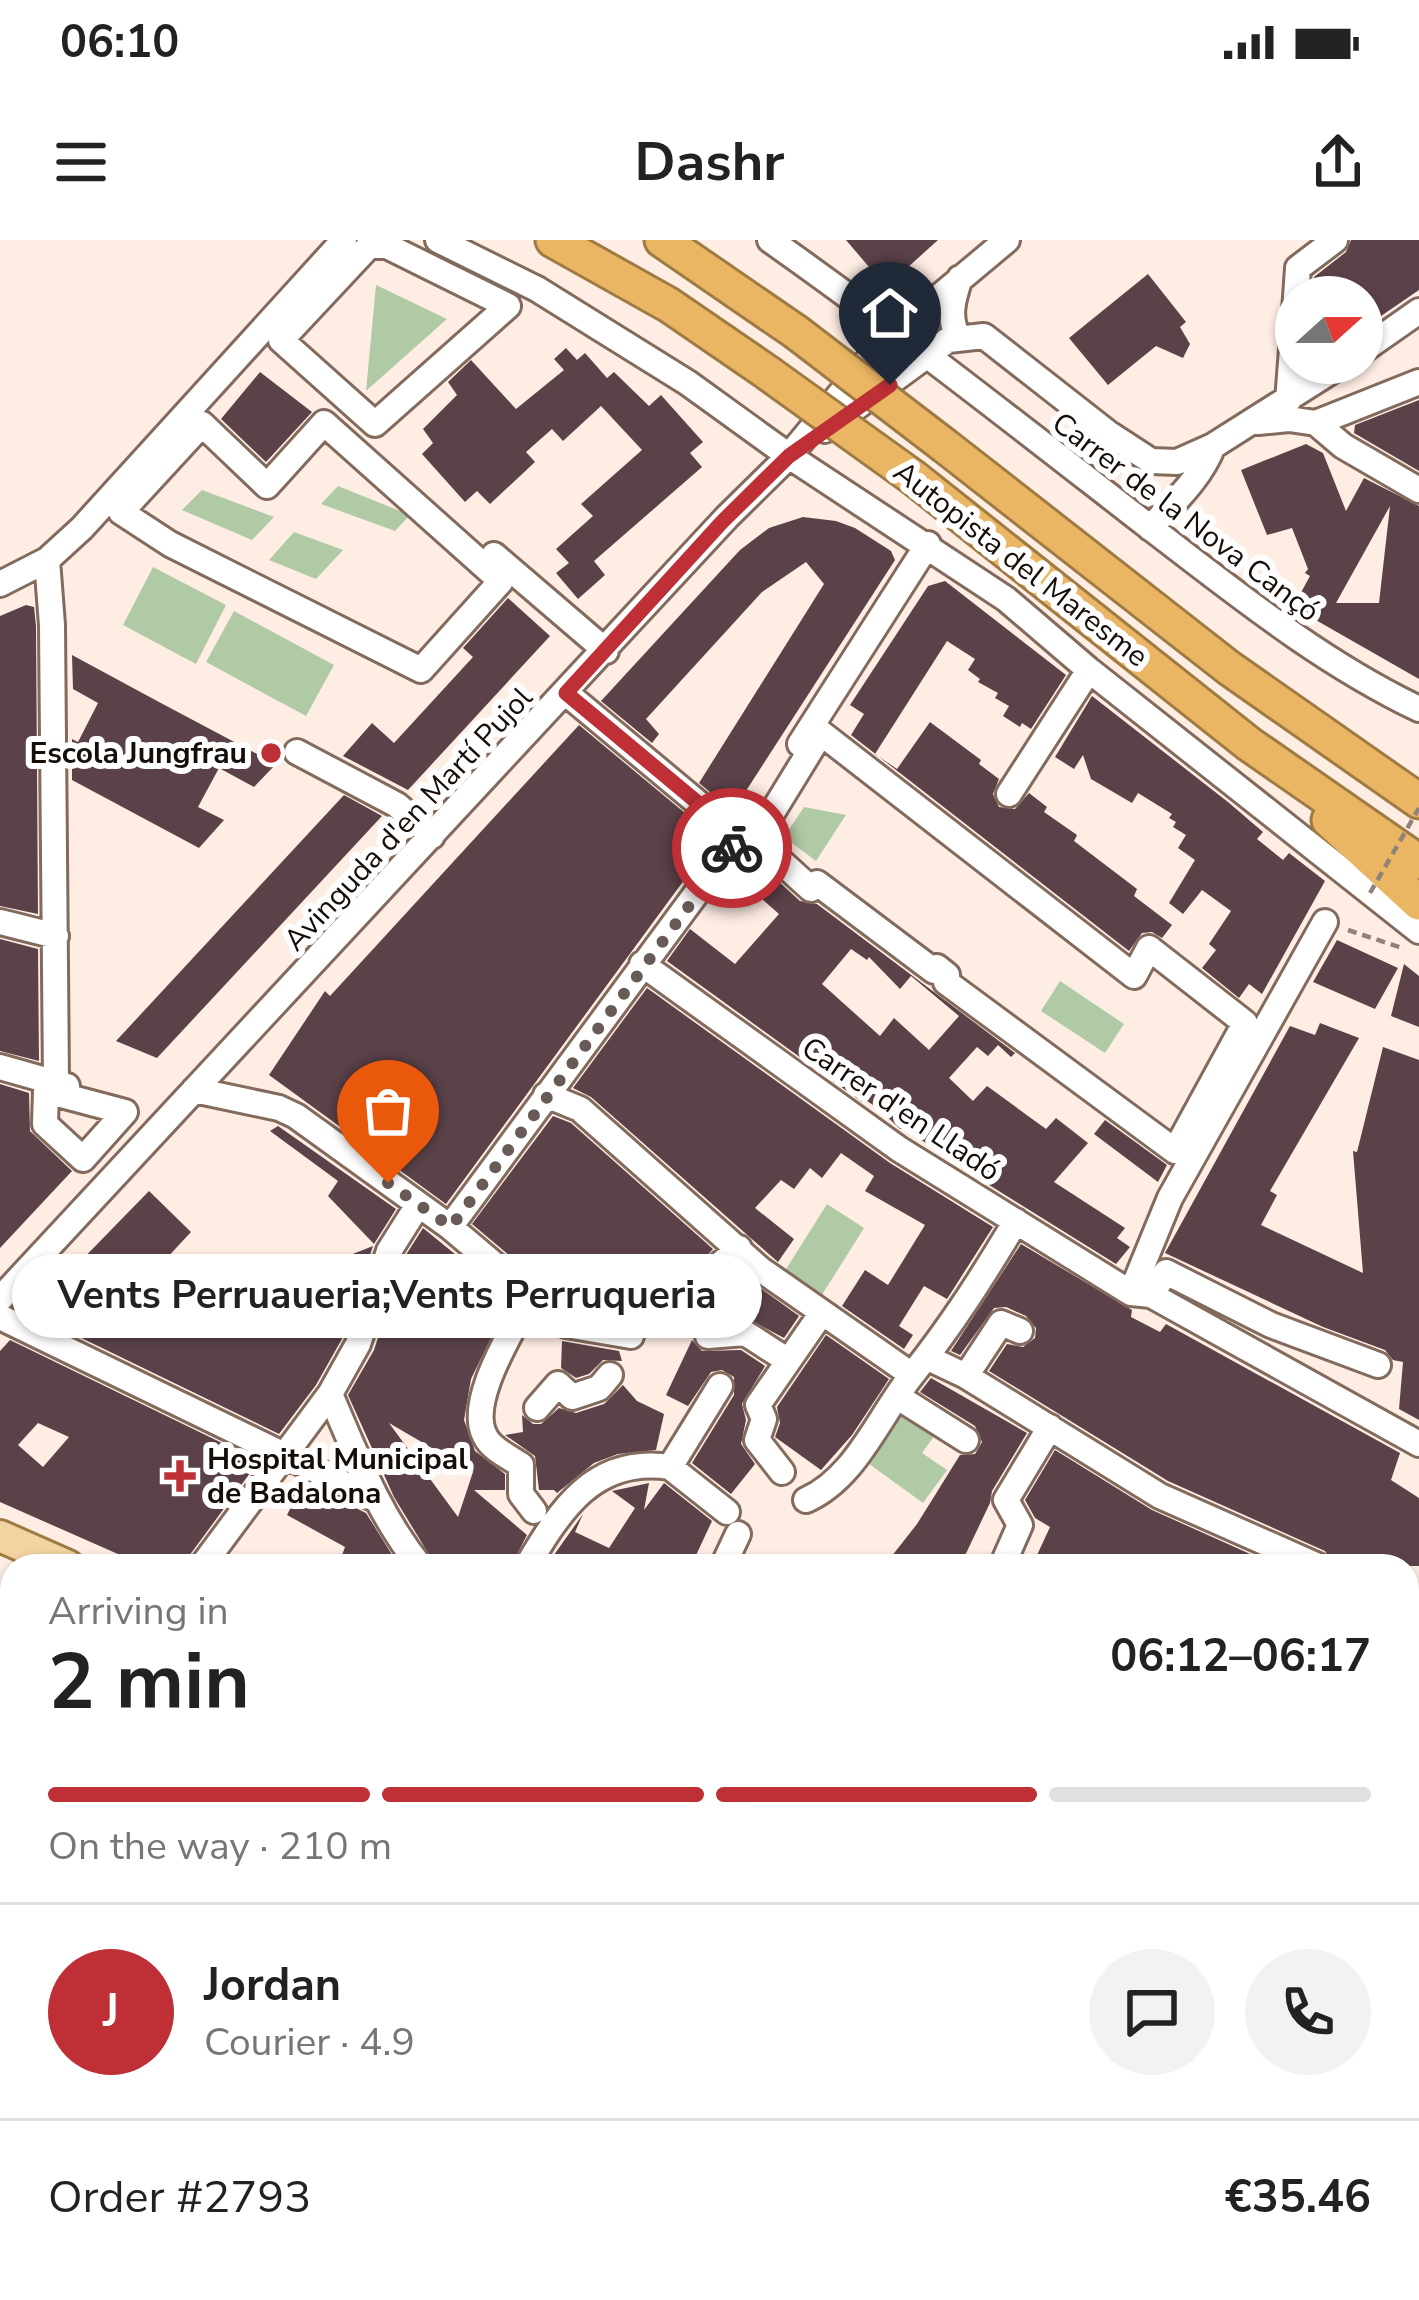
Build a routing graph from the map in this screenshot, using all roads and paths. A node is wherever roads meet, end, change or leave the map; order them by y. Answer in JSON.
{"nodes":[{"id":1,"x":438,"y":240,"type":"edge"},
{"id":2,"x":553,"y":240,"type":"edge"},
{"id":3,"x":662,"y":240,"type":"edge"},
{"id":4,"x":770,"y":240,"type":"edge"},
{"id":5,"x":1007,"y":240,"type":"edge"},
{"id":6,"x":1335,"y":240,"type":"edge"},
{"id":7,"x":357,"y":243,"type":"edge"},
{"id":8,"x":1297,"y":276,"type":"edge"},
{"id":9,"x":960,"y":278,"type":"junction"},
{"id":10,"x":1419,"y":311,"type":"edge"},
{"id":11,"x":897,"y":331,"type":"junction"},
{"id":12,"x":1383,"y":336,"type":"edge"},
{"id":13,"x":256,"y":337,"type":"junction"},
{"id":14,"x":959,"y":338,"type":"junction"},
{"id":15,"x":928,"y":355,"type":"junction"},
{"id":16,"x":1419,"y":382,"type":"edge"},
{"id":17,"x":1289,"y":384,"type":"edge"},
{"id":18,"x":1313,"y":384,"type":"edge"},
{"id":19,"x":1288,"y":401,"type":"junction"},
{"id":20,"x":1255,"y":422,"type":"junction"},
{"id":21,"x":324,"y":423,"type":"joint"},
{"id":22,"x":1316,"y":423,"type":"junction"},
{"id":23,"x":1213,"y":446,"type":"junction"},
{"id":24,"x":789,"y":456,"type":"junction"},
{"id":25,"x":1419,"y":490,"type":"edge"},
{"id":26,"x":1150,"y":527,"type":"junction"},
{"id":27,"x":928,"y":544,"type":"junction"},
{"id":28,"x":47,"y":560,"type":"junction"},
{"id":29,"x":0,"y":584,"type":"edge"},
{"id":30,"x":606,"y":651,"type":"junction"},
{"id":31,"x":1089,"y":670,"type":"junction"},
{"id":32,"x":566,"y":693,"type":"junction"},
{"id":33,"x":1419,"y":710,"type":"edge"},
{"id":34,"x":1249,"y":744,"type":"junction"},
{"id":35,"x":296,"y":752,"type":"dead end"},
{"id":36,"x":1009,"y":794,"type":"dead end"},
{"id":37,"x":1419,"y":804,"type":"edge"},
{"id":38,"x":432,"y":836,"type":"junction"},
{"id":39,"x":740,"y":838,"type":"junction"},
{"id":40,"x":1419,"y":862,"type":"edge"},
{"id":41,"x":811,"y":890,"type":"joint"},
{"id":42,"x":1370,"y":893,"type":"dead end"},
{"id":43,"x":1419,"y":903,"type":"edge"},
{"id":44,"x":0,"y":922,"type":"edge"},
{"id":45,"x":1349,"y":928,"type":"joint"},
{"id":46,"x":56,"y":936,"type":"junction"},
{"id":47,"x":1414,"y":941,"type":"edge"},
{"id":48,"x":642,"y":964,"type":"junction"},
{"id":49,"x":0,"y":1067,"type":"edge"},
{"id":50,"x":56,"y":1082,"type":"junction"},
{"id":51,"x":194,"y":1090,"type":"junction"},
{"id":52,"x":546,"y":1095,"type":"junction"},
{"id":53,"x":170,"y":1115,"type":"junction"},
{"id":54,"x":418,"y":1205,"type":"junction"},
{"id":55,"x":1016,"y":1221,"type":"junction"},
{"id":56,"x":451,"y":1227,"type":"junction"},
{"id":57,"x":739,"y":1248,"type":"junction"},
{"id":58,"x":1141,"y":1294,"type":"junction"},
{"id":59,"x":530,"y":1296,"type":"junction"},
{"id":60,"x":0,"y":1300,"type":"edge"},
{"id":61,"x":821,"y":1314,"type":"junction"},
{"id":62,"x":675,"y":1316,"type":"dead end"},
{"id":63,"x":0,"y":1317,"type":"edge"},
{"id":64,"x":1021,"y":1331,"type":"dead end"},
{"id":65,"x":631,"y":1336,"type":"dead end"},
{"id":66,"x":707,"y":1336,"type":"dead end"},
{"id":67,"x":787,"y":1360,"type":"junction"},
{"id":68,"x":1378,"y":1365,"type":"dead end"},
{"id":69,"x":920,"y":1366,"type":"junction"},
{"id":70,"x":610,"y":1375,"type":"dead end"},
{"id":71,"x":966,"y":1376,"type":"junction"},
{"id":72,"x":720,"y":1386,"type":"dead end"},
{"id":73,"x":330,"y":1394,"type":"junction"},
{"id":74,"x":898,"y":1397,"type":"junction"},
{"id":75,"x":537,"y":1408,"type":"dead end"},
{"id":76,"x":1049,"y":1426,"type":"junction"},
{"id":77,"x":966,"y":1440,"type":"dead end"},
{"id":78,"x":1419,"y":1444,"type":"edge"},
{"id":79,"x":293,"y":1452,"type":"junction"},
{"id":80,"x":670,"y":1467,"type":"junction"},
{"id":81,"x":782,"y":1472,"type":"dead end"},
{"id":82,"x":375,"y":1499,"type":"junction"},
{"id":83,"x":806,"y":1500,"type":"dead end"},
{"id":84,"x":534,"y":1511,"type":"dead end"},
{"id":85,"x":0,"y":1536,"type":"edge"},
{"id":86,"x":41,"y":1554,"type":"edge"},
{"id":87,"x":212,"y":1554,"type":"edge"},
{"id":88,"x":410,"y":1554,"type":"edge"},
{"id":89,"x":534,"y":1554,"type":"edge"},
{"id":90,"x":726,"y":1554,"type":"edge"},
{"id":91,"x":1007,"y":1554,"type":"edge"},
{"id":92,"x":1291,"y":1554,"type":"edge"}],
"edges":[{"from":1,"to":24,"type":"street"},
{"from":2,"to":34,"type":"highway","name":"Autopista del Maresme","bridge":true},
{"from":3,"to":37,"type":"highway","name":"Autopista del Maresme","bridge":true},
{"from":4,"to":11,"type":"street","name":"Carrer de la Nova Cançó"},
{"from":5,"to":9,"type":"street","name":"Avinguda d'en Martí Pujol"},
{"from":6,"to":8,"type":"street"},
{"from":7,"to":7,"type":"street"},
{"from":7,"to":13,"type":"street"},
{"from":9,"to":11,"type":"street","name":"Avinguda d'en Martí Pujol"},
{"from":9,"to":14,"type":"street"},
{"from":10,"to":12,"type":"street"},
{"from":11,"to":15,"type":"street","name":"Carrer de la Nova Cançó"},
{"from":11,"to":24,"type":"street","name":"Avinguda d'en Martí Pujol"},
{"from":13,"to":28,"type":"street"},
{"from":13,"to":30,"type":"street"},
{"from":14,"to":15,"type":"street"},
{"from":14,"to":23,"type":"street"},
{"from":15,"to":24,"type":"street"},
{"from":15,"to":26,"type":"street","name":"Carrer de la Nova Cançó"},
{"from":16,"to":22,"type":"street"},
{"from":17,"to":19,"type":"street"},
{"from":18,"to":19,"type":"street"},
{"from":19,"to":20,"type":"street"},
{"from":20,"to":22,"type":"street"},
{"from":20,"to":23,"type":"street"},
{"from":21,"to":21,"type":"street"},
{"from":22,"to":25,"type":"street"},
{"from":23,"to":26,"type":"street"},
{"from":24,"to":27,"type":"street"},
{"from":24,"to":30,"type":"street","name":"Avinguda d'en Martí Pujol"},
{"from":26,"to":33,"type":"street","name":"Carrer de la Nova Cançó"},
{"from":27,"to":31,"type":"street"},
{"from":27,"to":39,"type":"street"},
{"from":28,"to":29,"type":"street"},
{"from":28,"to":46,"type":"street"},
{"from":30,"to":32,"type":"street","name":"Avinguda d'en Martí Pujol"},
{"from":31,"to":36,"type":"street"},
{"from":31,"to":47,"type":"street"},
{"from":32,"to":38,"type":"street","name":"Avinguda d'en Martí Pujol"},
{"from":32,"to":39,"type":"street"},
{"from":34,"to":40,"type":"highway","name":"Autopista del Maresme"},
{"from":34,"to":43,"type":"highway"},
{"from":35,"to":38,"type":"street"},
{"from":37,"to":42,"type":"path","bridge":true},
{"from":38,"to":51,"type":"street","name":"Avinguda d'en Martí Pujol"},
{"from":39,"to":48,"type":"street"},
{"from":41,"to":41,"type":"street"},
{"from":44,"to":46,"type":"street"},
{"from":45,"to":47,"type":"path"},
{"from":45,"to":58,"type":"street"},
{"from":46,"to":50,"type":"street"},
{"from":48,"to":52,"type":"street"},
{"from":48,"to":55,"type":"street","name":"Carrer d'en Lladó"},
{"from":49,"to":50,"type":"street"},
{"from":50,"to":53,"type":"street"},
{"from":51,"to":53,"type":"street","name":"Avinguda d'en Martí Pujol"},
{"from":51,"to":54,"type":"street"},
{"from":52,"to":56,"type":"street"},
{"from":52,"to":57,"type":"street"},
{"from":53,"to":60,"type":"street","name":"Avinguda d'en Martí Pujol"},
{"from":54,"to":56,"type":"street"},
{"from":54,"to":73,"type":"street"},
{"from":55,"to":58,"type":"street","name":"Carrer d'en Lladó"},
{"from":55,"to":69,"type":"street"},
{"from":56,"to":59,"type":"street"},
{"from":57,"to":61,"type":"street"},
{"from":57,"to":62,"type":"street"},
{"from":58,"to":68,"type":"street"},
{"from":58,"to":78,"type":"street","name":"Carrer d'en Lladó"},
{"from":59,"to":65,"type":"street"},
{"from":59,"to":84,"type":"street"},
{"from":61,"to":67,"type":"street"},
{"from":61,"to":69,"type":"street"},
{"from":63,"to":79,"type":"street"},
{"from":64,"to":71,"type":"street"},
{"from":66,"to":67,"type":"street"},
{"from":67,"to":81,"type":"street"},
{"from":69,"to":71,"type":"street"},
{"from":69,"to":74,"type":"street"},
{"from":70,"to":75,"type":"street"},
{"from":71,"to":76,"type":"street"},
{"from":72,"to":80,"type":"street"},
{"from":73,"to":79,"type":"street"},
{"from":73,"to":82,"type":"street"},
{"from":74,"to":77,"type":"street"},
{"from":74,"to":83,"type":"street"},
{"from":76,"to":91,"type":"street"},
{"from":76,"to":92,"type":"street"},
{"from":79,"to":82,"type":"street"},
{"from":79,"to":87,"type":"street"},
{"from":80,"to":89,"type":"street"},
{"from":80,"to":90,"type":"street"},
{"from":82,"to":88,"type":"street"},
{"from":85,"to":86,"type":"main road"}]}
